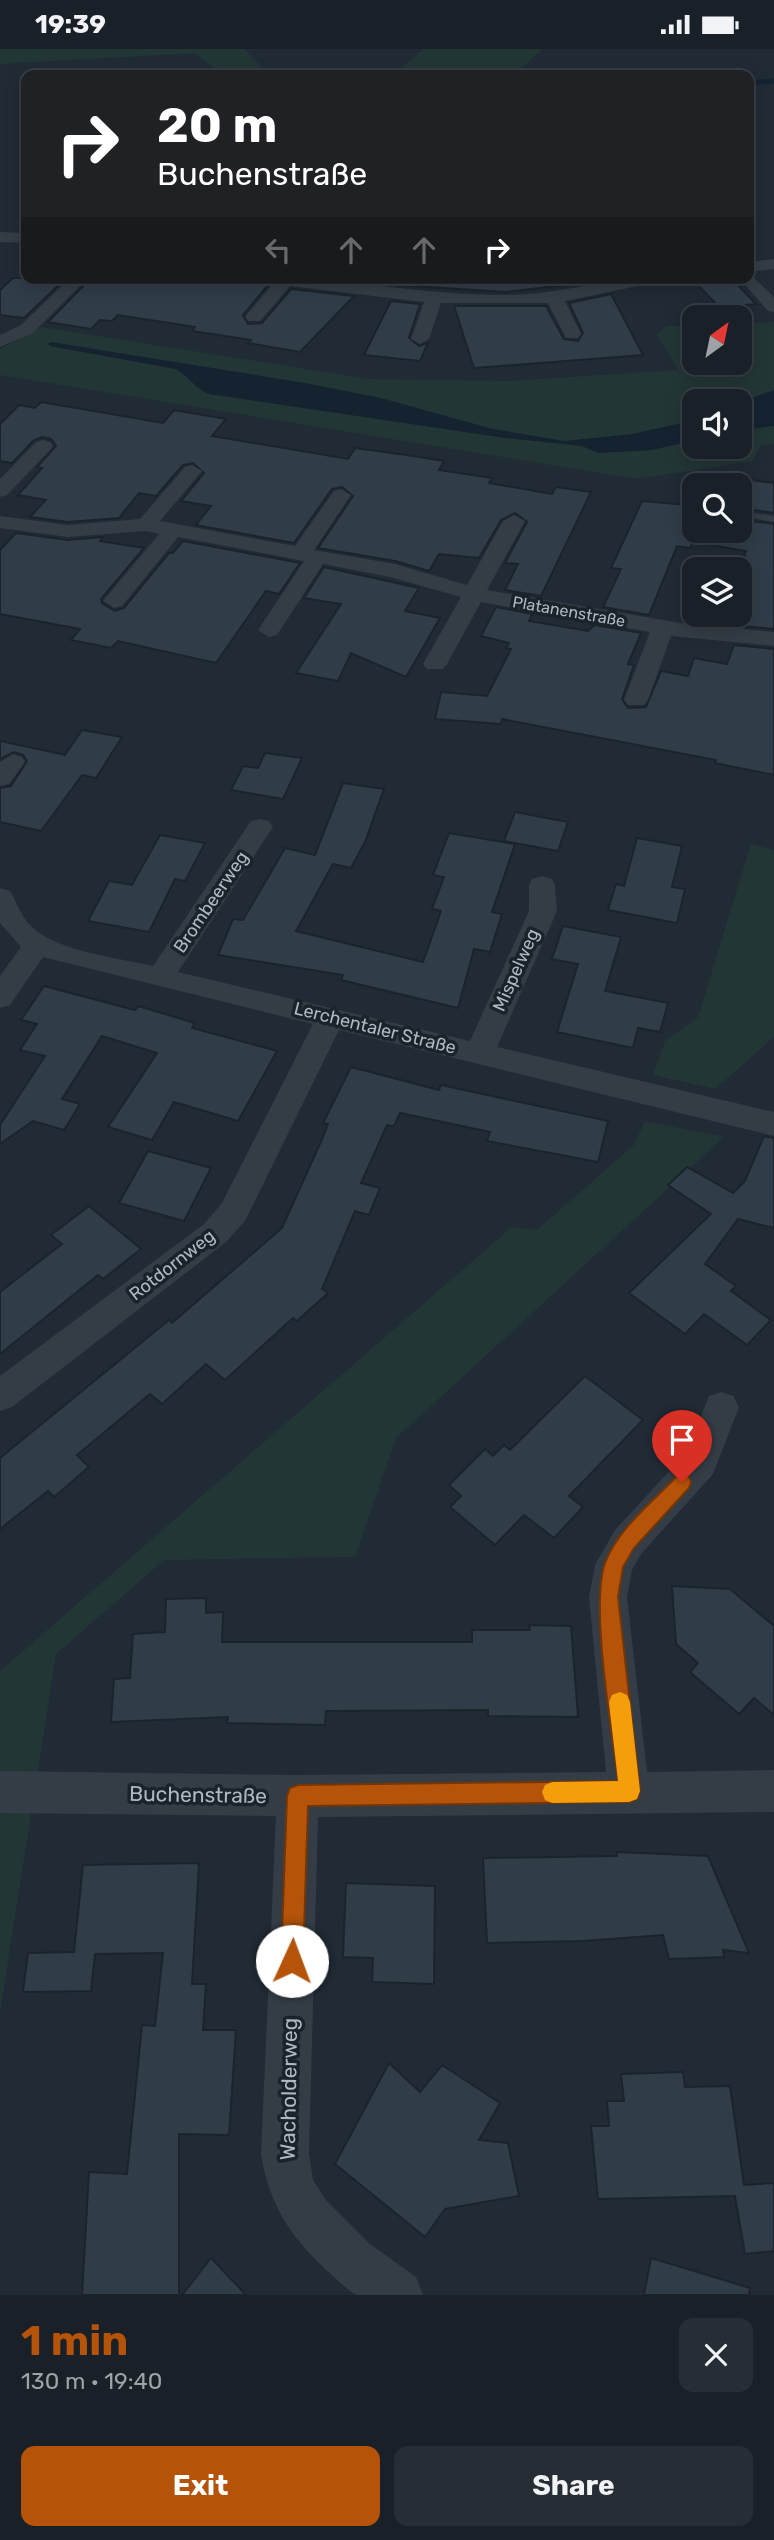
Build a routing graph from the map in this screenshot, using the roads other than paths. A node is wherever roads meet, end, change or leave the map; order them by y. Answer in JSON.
{"nodes":[{"id":1,"x":0,"y":237,"type":"edge"},
{"id":2,"x":21,"y":237,"type":"edge"},
{"id":3,"x":774,"y":264,"type":"edge"},
{"id":4,"x":754,"y":266,"type":"edge"},
{"id":5,"x":74,"y":284,"type":"edge"},
{"id":6,"x":280,"y":284,"type":"edge"},
{"id":7,"x":314,"y":284,"type":"edge"},
{"id":8,"x":483,"y":284,"type":"edge"},
{"id":9,"x":630,"y":284,"type":"edge"},
{"id":10,"x":753,"y":284,"type":"edge"},
{"id":11,"x":554,"y":296,"type":"junction"},
{"id":12,"x":433,"y":300,"type":"junction"},
{"id":13,"x":486,"y":301,"type":"junction"},
{"id":14,"x":774,"y":307,"type":"edge"},
{"id":15,"x":254,"y":317,"type":"dead end"},
{"id":16,"x":572,"y":334,"type":"dead end"},
{"id":17,"x":420,"y":339,"type":"dead end"},
{"id":18,"x":0,"y":342,"type":"edge"},
{"id":19,"x":43,"y":446,"type":"dead end"},
{"id":20,"x":192,"y":471,"type":"dead end"},
{"id":21,"x":0,"y":491,"type":"edge"},
{"id":22,"x":341,"y":495,"type":"dead end"},
{"id":23,"x":752,"y":515,"type":"edge"},
{"id":24,"x":774,"y":519,"type":"edge"},
{"id":25,"x":514,"y":521,"type":"dead end"},
{"id":26,"x":2,"y":525,"type":"edge"},
{"id":27,"x":146,"y":525,"type":"junction"},
{"id":28,"x":172,"y":530,"type":"junction"},
{"id":29,"x":310,"y":555,"type":"junction"},
{"id":30,"x":474,"y":594,"type":"junction"},
{"id":31,"x":114,"y":601,"type":"dead end"},
{"id":32,"x":663,"y":627,"type":"junction"},
{"id":33,"x":269,"y":630,"type":"dead end"},
{"id":34,"x":774,"y":639,"type":"edge"},
{"id":35,"x":435,"y":664,"type":"dead end"},
{"id":36,"x":636,"y":701,"type":"dead end"},
{"id":37,"x":260,"y":827,"type":"dead end"},
{"id":38,"x":542,"y":885,"type":"dead end"},
{"id":39,"x":0,"y":897,"type":"edge"},
{"id":40,"x":37,"y":946,"type":"junction"},
{"id":41,"x":161,"y":976,"type":"junction"},
{"id":42,"x":0,"y":998,"type":"edge"},
{"id":43,"x":331,"y":1017,"type":"junction"},
{"id":44,"x":479,"y":1054,"type":"junction"},
{"id":45,"x":774,"y":1124,"type":"edge"},
{"id":46,"x":0,"y":1396,"type":"edge"},
{"id":47,"x":720,"y":1407,"type":"dead end"},
{"id":48,"x":629,"y":1791,"type":"junction"},
{"id":49,"x":774,"y":1791,"type":"edge"},
{"id":50,"x":0,"y":1792,"type":"edge"},
{"id":51,"x":298,"y":1796,"type":"junction"},
{"id":52,"x":398,"y":2295,"type":"edge"}],
"edges":[{"from":1,"to":2,"type":"street"},
{"from":3,"to":4,"type":"street"},
{"from":5,"to":18,"type":"street"},
{"from":6,"to":15,"type":"street"},
{"from":7,"to":12,"type":"street"},
{"from":8,"to":13,"type":"street"},
{"from":9,"to":11,"type":"street"},
{"from":10,"to":14,"type":"street"},
{"from":11,"to":13,"type":"street"},
{"from":11,"to":16,"type":"street"},
{"from":12,"to":13,"type":"street"},
{"from":12,"to":17,"type":"street"},
{"from":19,"to":21,"type":"street"},
{"from":20,"to":27,"type":"street"},
{"from":22,"to":29,"type":"street"},
{"from":23,"to":24,"type":"lane"},
{"from":25,"to":30,"type":"street"},
{"from":26,"to":27,"type":"street","name":"Platanenstraße"},
{"from":27,"to":28,"type":"street","name":"Platanenstraße"},
{"from":28,"to":29,"type":"street","name":"Platanenstraße"},
{"from":28,"to":31,"type":"street"},
{"from":29,"to":30,"type":"street","name":"Platanenstraße"},
{"from":29,"to":33,"type":"street"},
{"from":30,"to":32,"type":"street","name":"Platanenstraße"},
{"from":30,"to":35,"type":"street"},
{"from":32,"to":34,"type":"street","name":"Platanenstraße"},
{"from":32,"to":36,"type":"street"},
{"from":37,"to":41,"type":"street","name":"Brombeerweg"},
{"from":38,"to":44,"type":"street","name":"Mispelweg"},
{"from":39,"to":40,"type":"street"},
{"from":40,"to":41,"type":"street","name":"Lerchentaler Straße"},
{"from":40,"to":42,"type":"street"},
{"from":41,"to":43,"type":"street","name":"Lerchentaler Straße"},
{"from":43,"to":44,"type":"street","name":"Lerchentaler Straße"},
{"from":43,"to":46,"type":"street","name":"Rotdornweg"},
{"from":44,"to":45,"type":"street","name":"Lerchentaler Straße"},
{"from":47,"to":48,"type":"street"},
{"from":48,"to":49,"type":"street","name":"Buchenstraße"},
{"from":48,"to":51,"type":"street","name":"Buchenstraße"},
{"from":50,"to":51,"type":"street","name":"Buchenstraße"},
{"from":51,"to":52,"type":"street","name":"Wacholderweg"}]}
